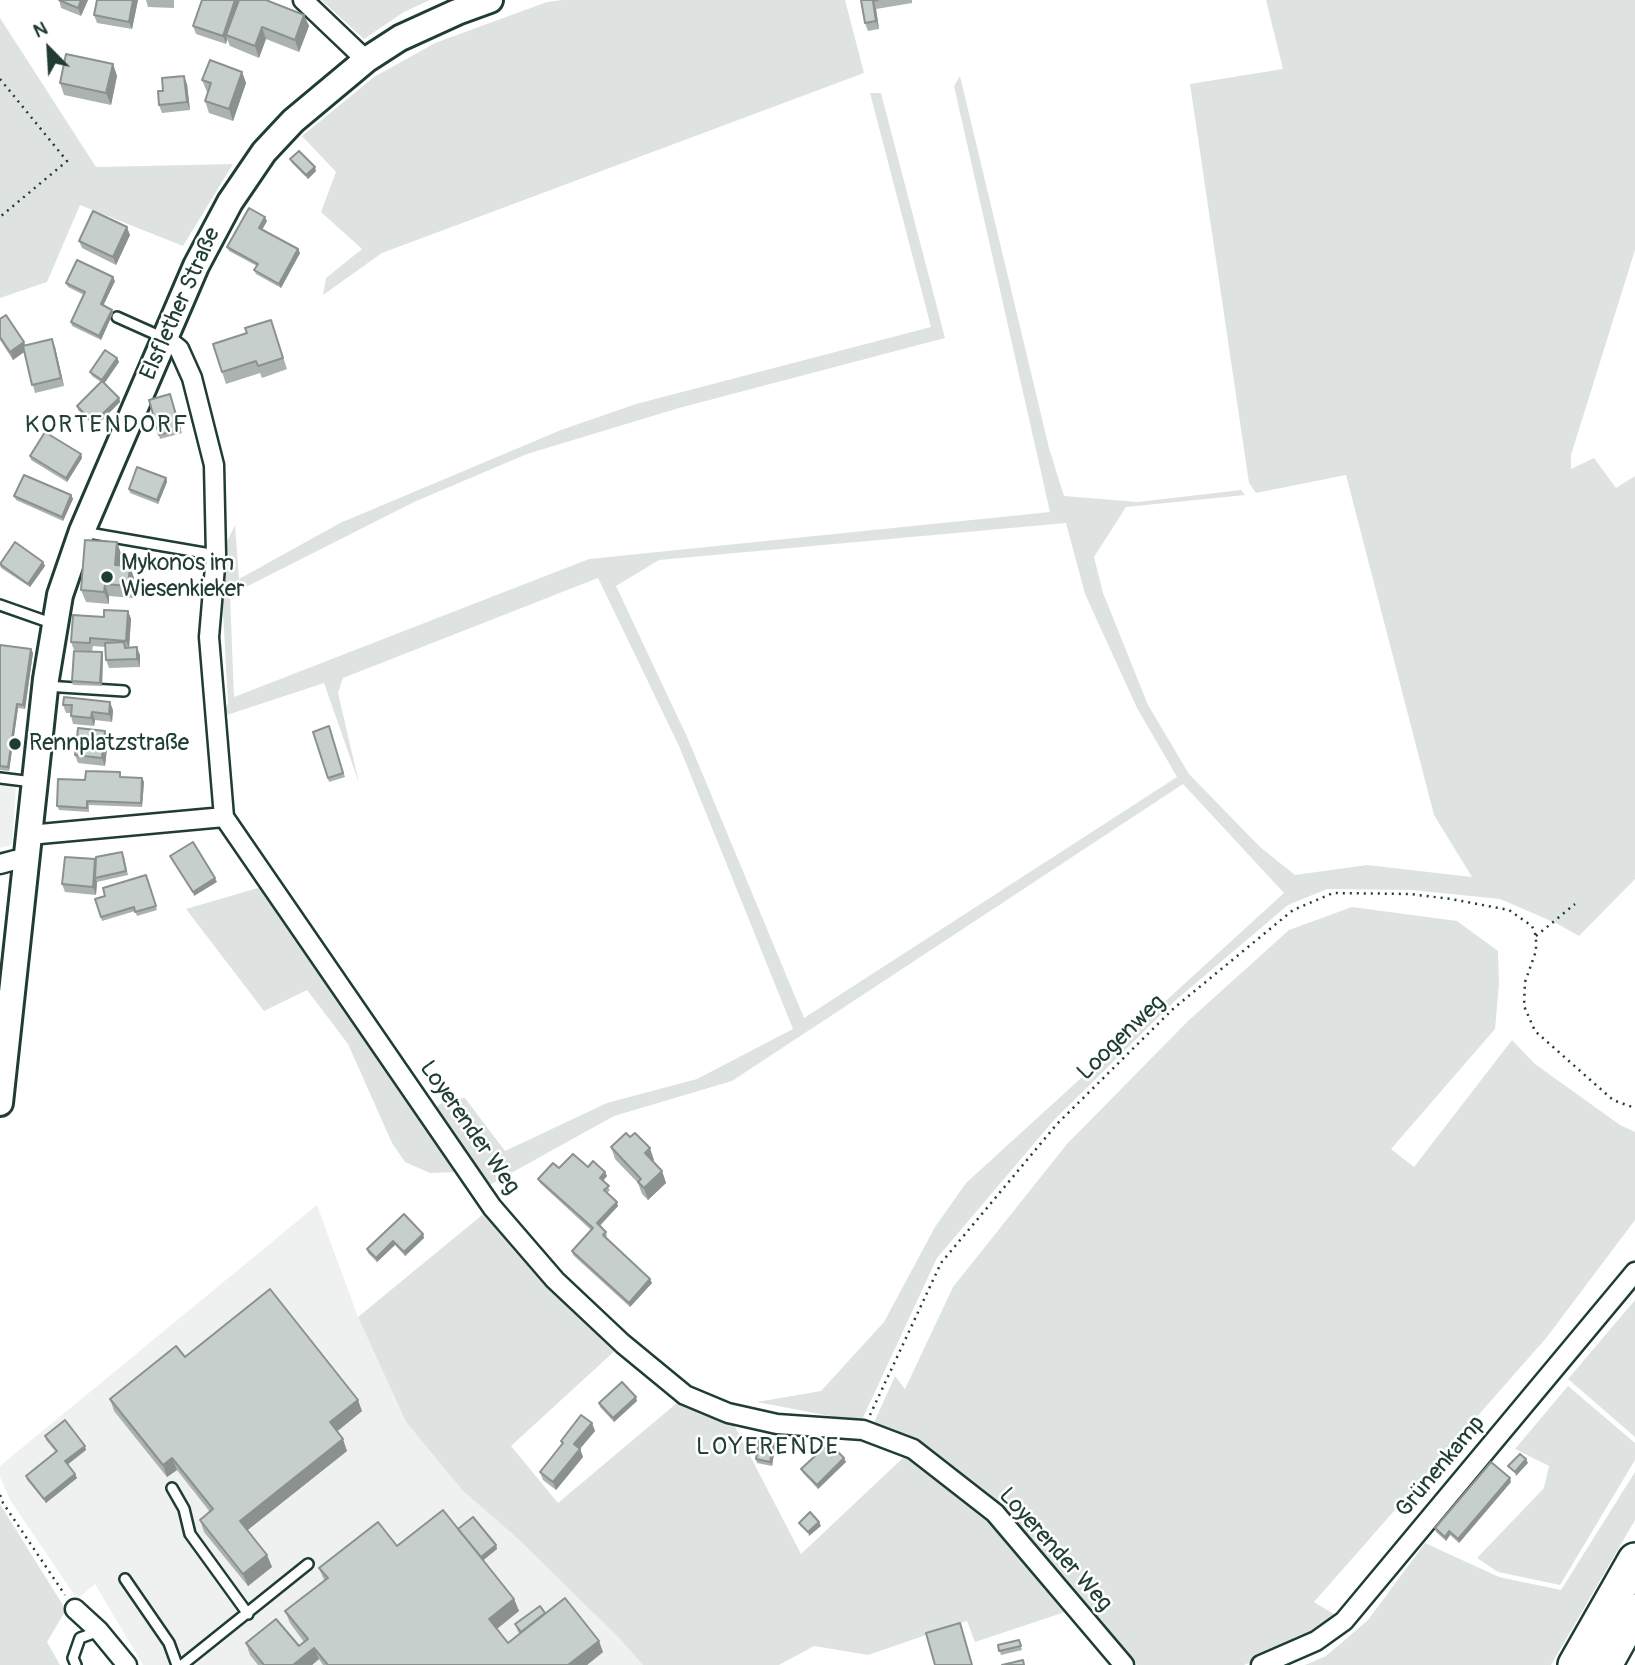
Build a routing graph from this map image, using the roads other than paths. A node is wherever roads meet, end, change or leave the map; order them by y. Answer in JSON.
{"nodes":[{"id":1,"x":303,"y":0,"type":"edge"},
{"id":2,"x":490,"y":0,"type":"edge"},
{"id":3,"x":366,"y":60,"type":"junction"},
{"id":4,"x":117,"y":317,"type":"dead end"},
{"id":5,"x":164,"y":338,"type":"junction"},
{"id":6,"x":82,"y":531,"type":"junction"},
{"id":7,"x":216,"y":555,"type":"junction"},
{"id":8,"x":2,"y":609,"type":"edge"},
{"id":9,"x":54,"y":624,"type":"junction"},
{"id":10,"x":45,"y":686,"type":"junction"},
{"id":11,"x":124,"y":691,"type":"dead end"},
{"id":12,"x":0,"y":778,"type":"edge"},
{"id":13,"x":34,"y":782,"type":"junction"},
{"id":14,"x":224,"y":817,"type":"junction"},
{"id":15,"x":29,"y":835,"type":"junction"},
{"id":16,"x":26,"y":861,"type":"junction"},
{"id":17,"x":0,"y":864,"type":"edge"},
{"id":18,"x":0,"y":1103,"type":"edge"},
{"id":19,"x":1635,"y":1272,"type":"edge"},
{"id":20,"x":172,"y":1488,"type":"dead end"},
{"id":21,"x":1635,"y":1560,"type":"edge"},
{"id":22,"x":308,"y":1563,"type":"dead end"},
{"id":23,"x":125,"y":1579,"type":"dead end"},
{"id":24,"x":75,"y":1609,"type":"road end"},
{"id":25,"x":1635,"y":1611,"type":"edge"},
{"id":26,"x":248,"y":1614,"type":"junction"},
{"id":27,"x":99,"y":1631,"type":"junction"},
{"id":28,"x":76,"y":1665,"type":"edge"},
{"id":29,"x":127,"y":1665,"type":"edge"},
{"id":30,"x":180,"y":1665,"type":"edge"},
{"id":31,"x":1124,"y":1665,"type":"edge"},
{"id":32,"x":1261,"y":1665,"type":"edge"},
{"id":33,"x":1575,"y":1665,"type":"edge"},
{"id":34,"x":1605,"y":1665,"type":"edge"}],
"edges":[{"from":1,"to":3,"type":"street"},
{"from":2,"to":3,"type":"main road","name":"Elsflether Straße"},
{"from":3,"to":5,"type":"main road","name":"Elsflether Straße"},
{"from":4,"to":5,"type":"lane"},
{"from":5,"to":6,"type":"main road","name":"Elsflether Straße"},
{"from":5,"to":7,"type":"street","name":"Loyerender Weg"},
{"from":6,"to":7,"type":"lane"},
{"from":6,"to":9,"type":"main road","name":"Elsflether Straße"},
{"from":7,"to":14,"type":"street","name":"Loyerender Weg"},
{"from":8,"to":9,"type":"lane"},
{"from":9,"to":10,"type":"main road","name":"Elsflether Straße"},
{"from":10,"to":11,"type":"lane"},
{"from":10,"to":13,"type":"main road","name":"Elsflether Straße"},
{"from":12,"to":13,"type":"lane"},
{"from":13,"to":15,"type":"main road","name":"Elsflether Straße"},
{"from":14,"to":15,"type":"street"},
{"from":14,"to":31,"type":"street","name":"Loyerender Weg"},
{"from":15,"to":16,"type":"main road","name":"Elsflether Straße"},
{"from":16,"to":17,"type":"street"},
{"from":16,"to":18,"type":"main road","name":"Elsflether Straße"},
{"from":19,"to":32,"type":"street","name":"Grünenkamp"},
{"from":20,"to":26,"type":"lane"},
{"from":21,"to":33,"type":"highway"},
{"from":22,"to":26,"type":"lane"},
{"from":23,"to":30,"type":"lane"},
{"from":24,"to":27,"type":"street"},
{"from":25,"to":34,"type":"highway"},
{"from":26,"to":30,"type":"lane"},
{"from":27,"to":28,"type":"lane"},
{"from":27,"to":29,"type":"street"}]}
